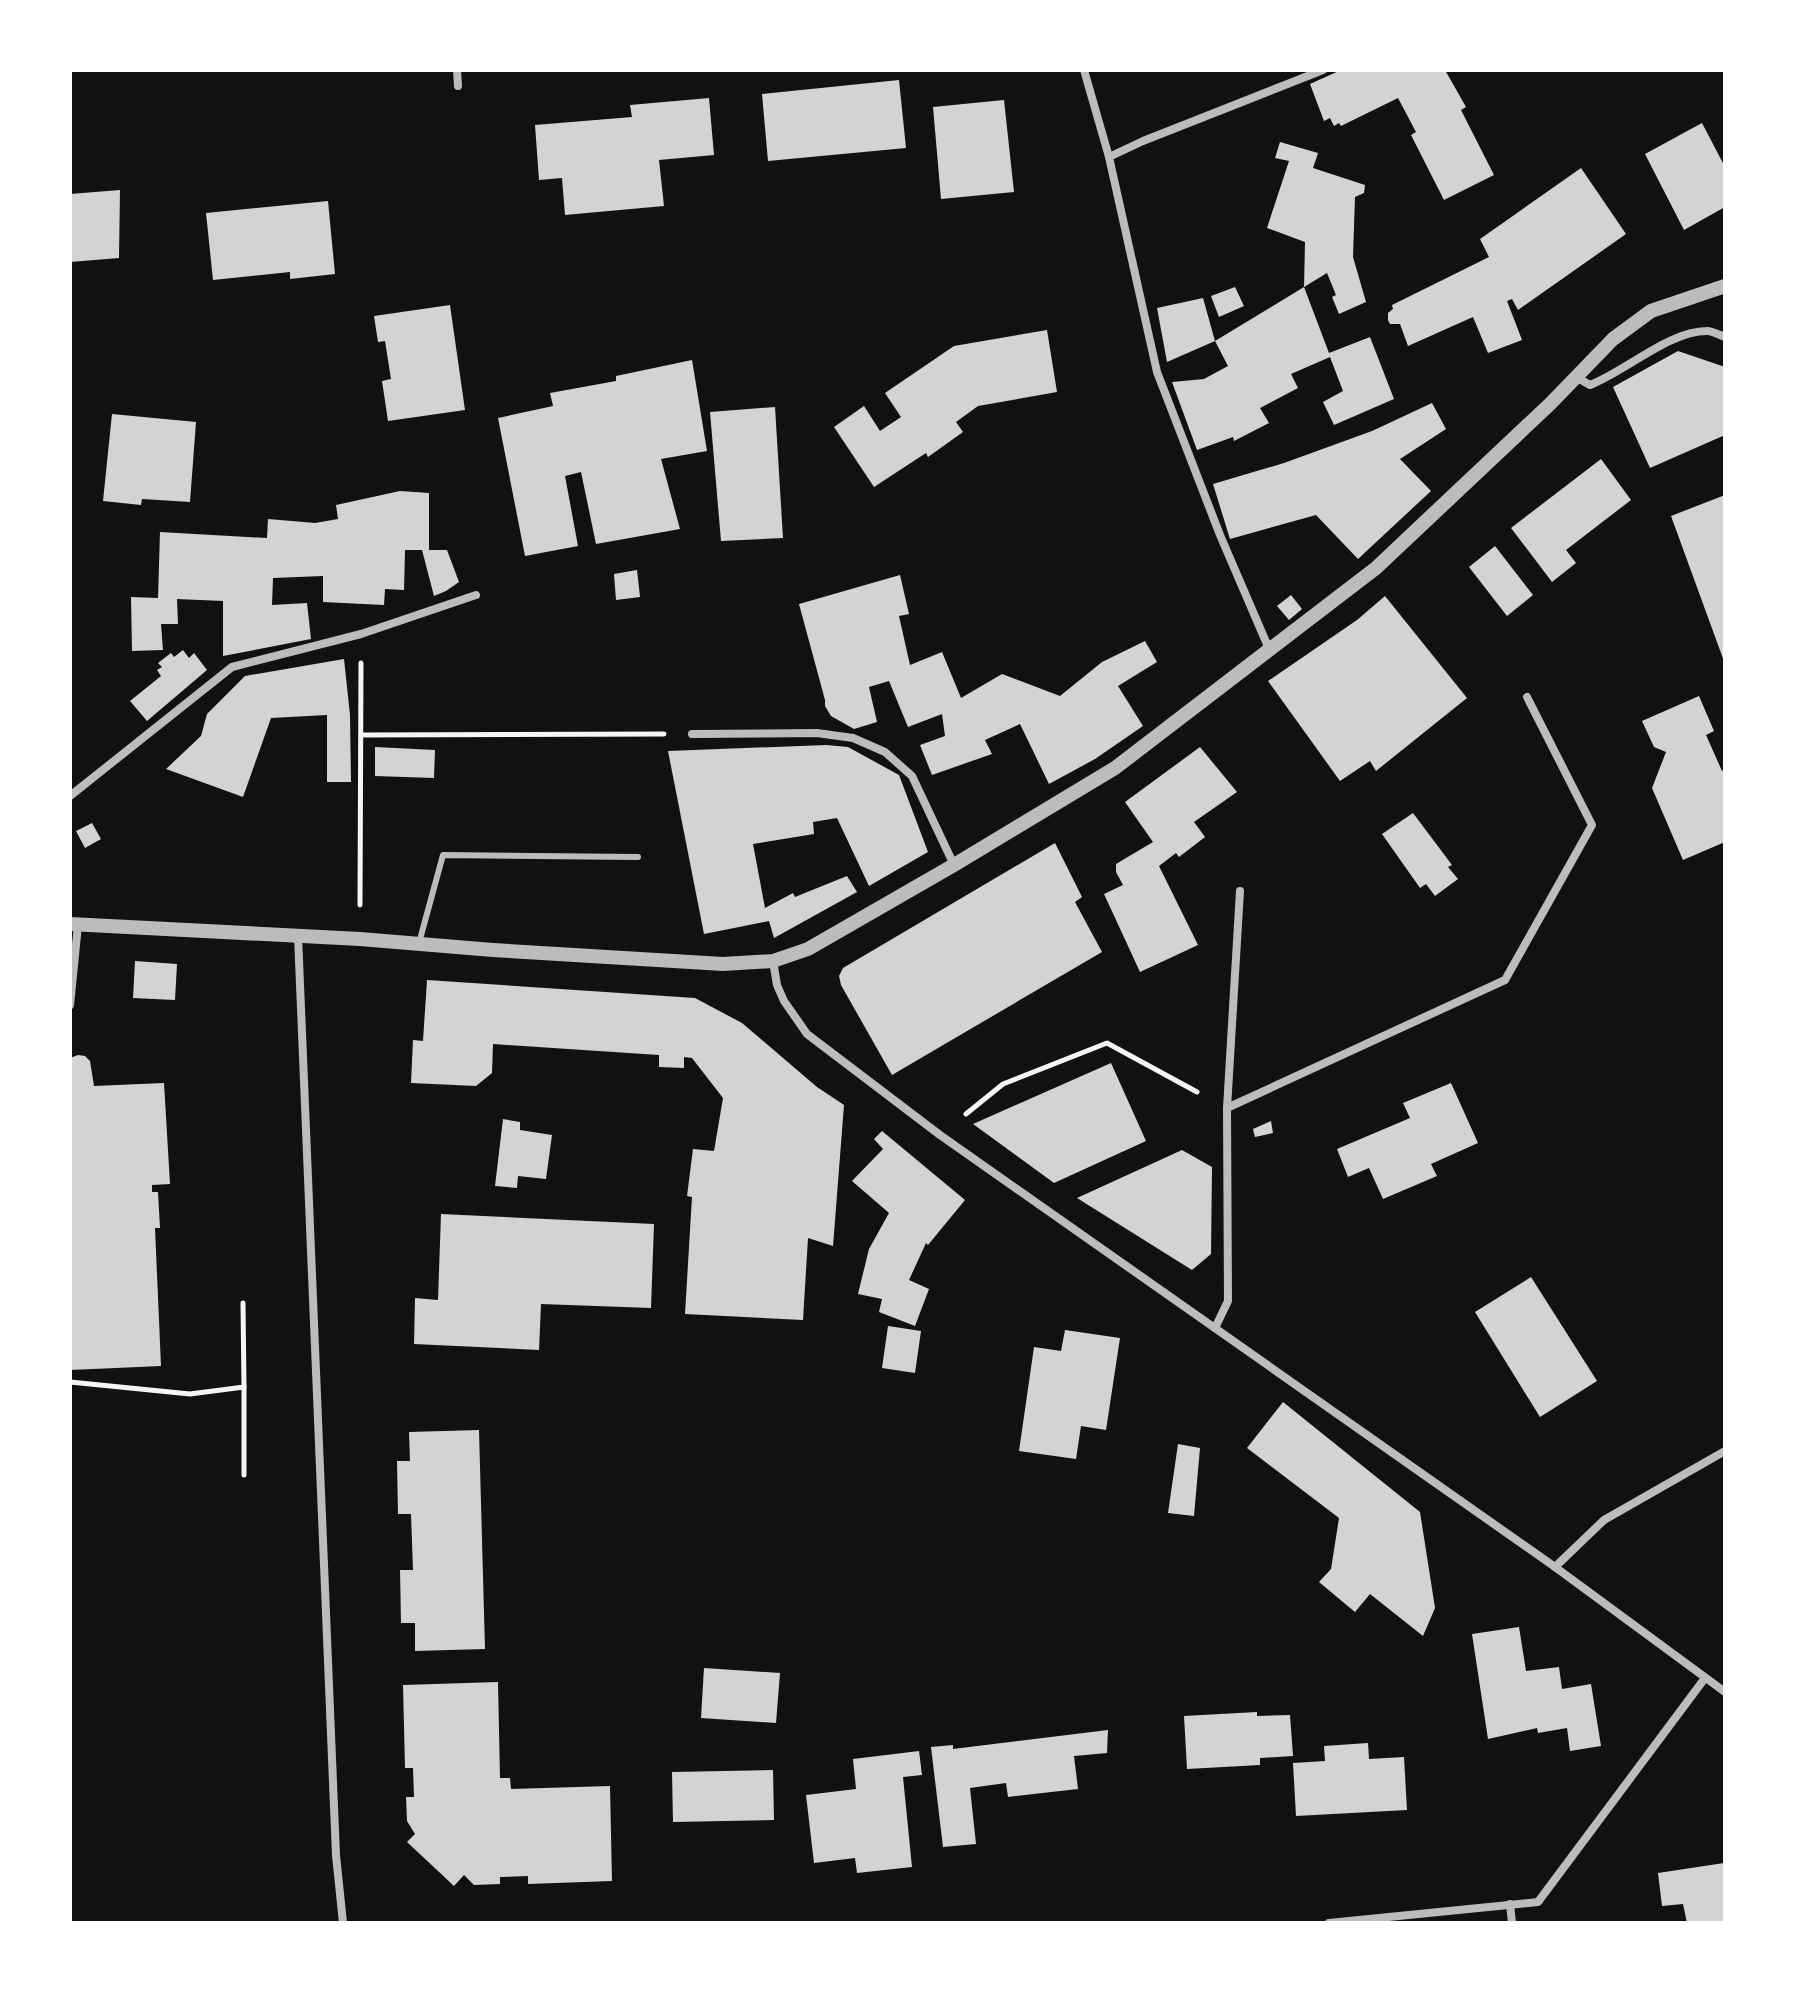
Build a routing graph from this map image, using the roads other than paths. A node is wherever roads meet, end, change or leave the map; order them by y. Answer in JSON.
{"nodes":[{"id":1,"x":457,"y":70,"type":"edge"},
{"id":2,"x":1084,"y":70,"type":"edge"},
{"id":3,"x":1323,"y":70,"type":"edge"},
{"id":4,"x":458,"y":86,"type":"dead end"},
{"id":5,"x":1109,"y":157,"type":"junction"},
{"id":6,"x":1725,"y":286,"type":"edge"},
{"id":7,"x":1725,"y":337,"type":"edge"},
{"id":8,"x":1576,"y":377,"type":"junction"},
{"id":9,"x":476,"y":595,"type":"dead end"},
{"id":10,"x":1269,"y":649,"type":"junction"},
{"id":11,"x":1527,"y":697,"type":"dead end"},
{"id":12,"x":692,"y":734,"type":"road end"},
{"id":13,"x":70,"y":796,"type":"edge"},
{"id":14,"x":638,"y":857,"type":"dead end"},
{"id":15,"x":954,"y":865,"type":"junction"},
{"id":16,"x":1240,"y":891,"type":"dead end"},
{"id":17,"x":74,"y":925,"type":"edge"},
{"id":18,"x":298,"y":936,"type":"junction"},
{"id":19,"x":419,"y":943,"type":"junction"},
{"id":20,"x":773,"y":961,"type":"junction"},
{"id":21,"x":70,"y":1005,"type":"edge"},
{"id":22,"x":1227,"y":1108,"type":"junction"},
{"id":23,"x":1215,"y":1328,"type":"junction"},
{"id":24,"x":1725,"y":1451,"type":"edge"},
{"id":25,"x":1555,"y":1567,"type":"junction"},
{"id":26,"x":1705,"y":1678,"type":"junction"},
{"id":27,"x":1725,"y":1692,"type":"edge"},
{"id":28,"x":1510,"y":1904,"type":"junction"},
{"id":29,"x":343,"y":1923,"type":"edge"},
{"id":30,"x":1329,"y":1923,"type":"edge"},
{"id":31,"x":1512,"y":1923,"type":"edge"}],
"edges":[{"from":1,"to":4,"type":"street"},
{"from":2,"to":5,"type":"street"},
{"from":3,"to":5,"type":"street"},
{"from":5,"to":10,"type":"street"},
{"from":6,"to":8,"type":"street"},
{"from":7,"to":8,"type":"street"},
{"from":8,"to":10,"type":"street"},
{"from":9,"to":13,"type":"street"},
{"from":10,"to":15,"type":"street"},
{"from":11,"to":22,"type":"street"},
{"from":12,"to":15,"type":"street"},
{"from":14,"to":19,"type":"lane"},
{"from":15,"to":20,"type":"street"},
{"from":16,"to":22,"type":"street"},
{"from":17,"to":18,"type":"street"},
{"from":17,"to":21,"type":"street"},
{"from":18,"to":19,"type":"street"},
{"from":18,"to":29,"type":"street"},
{"from":19,"to":20,"type":"street"},
{"from":20,"to":23,"type":"street"},
{"from":22,"to":23,"type":"street"},
{"from":23,"to":25,"type":"street"},
{"from":24,"to":25,"type":"street"},
{"from":25,"to":26,"type":"street"},
{"from":26,"to":27,"type":"street"},
{"from":26,"to":28,"type":"street"},
{"from":28,"to":30,"type":"street"},
{"from":28,"to":31,"type":"street"}]}
